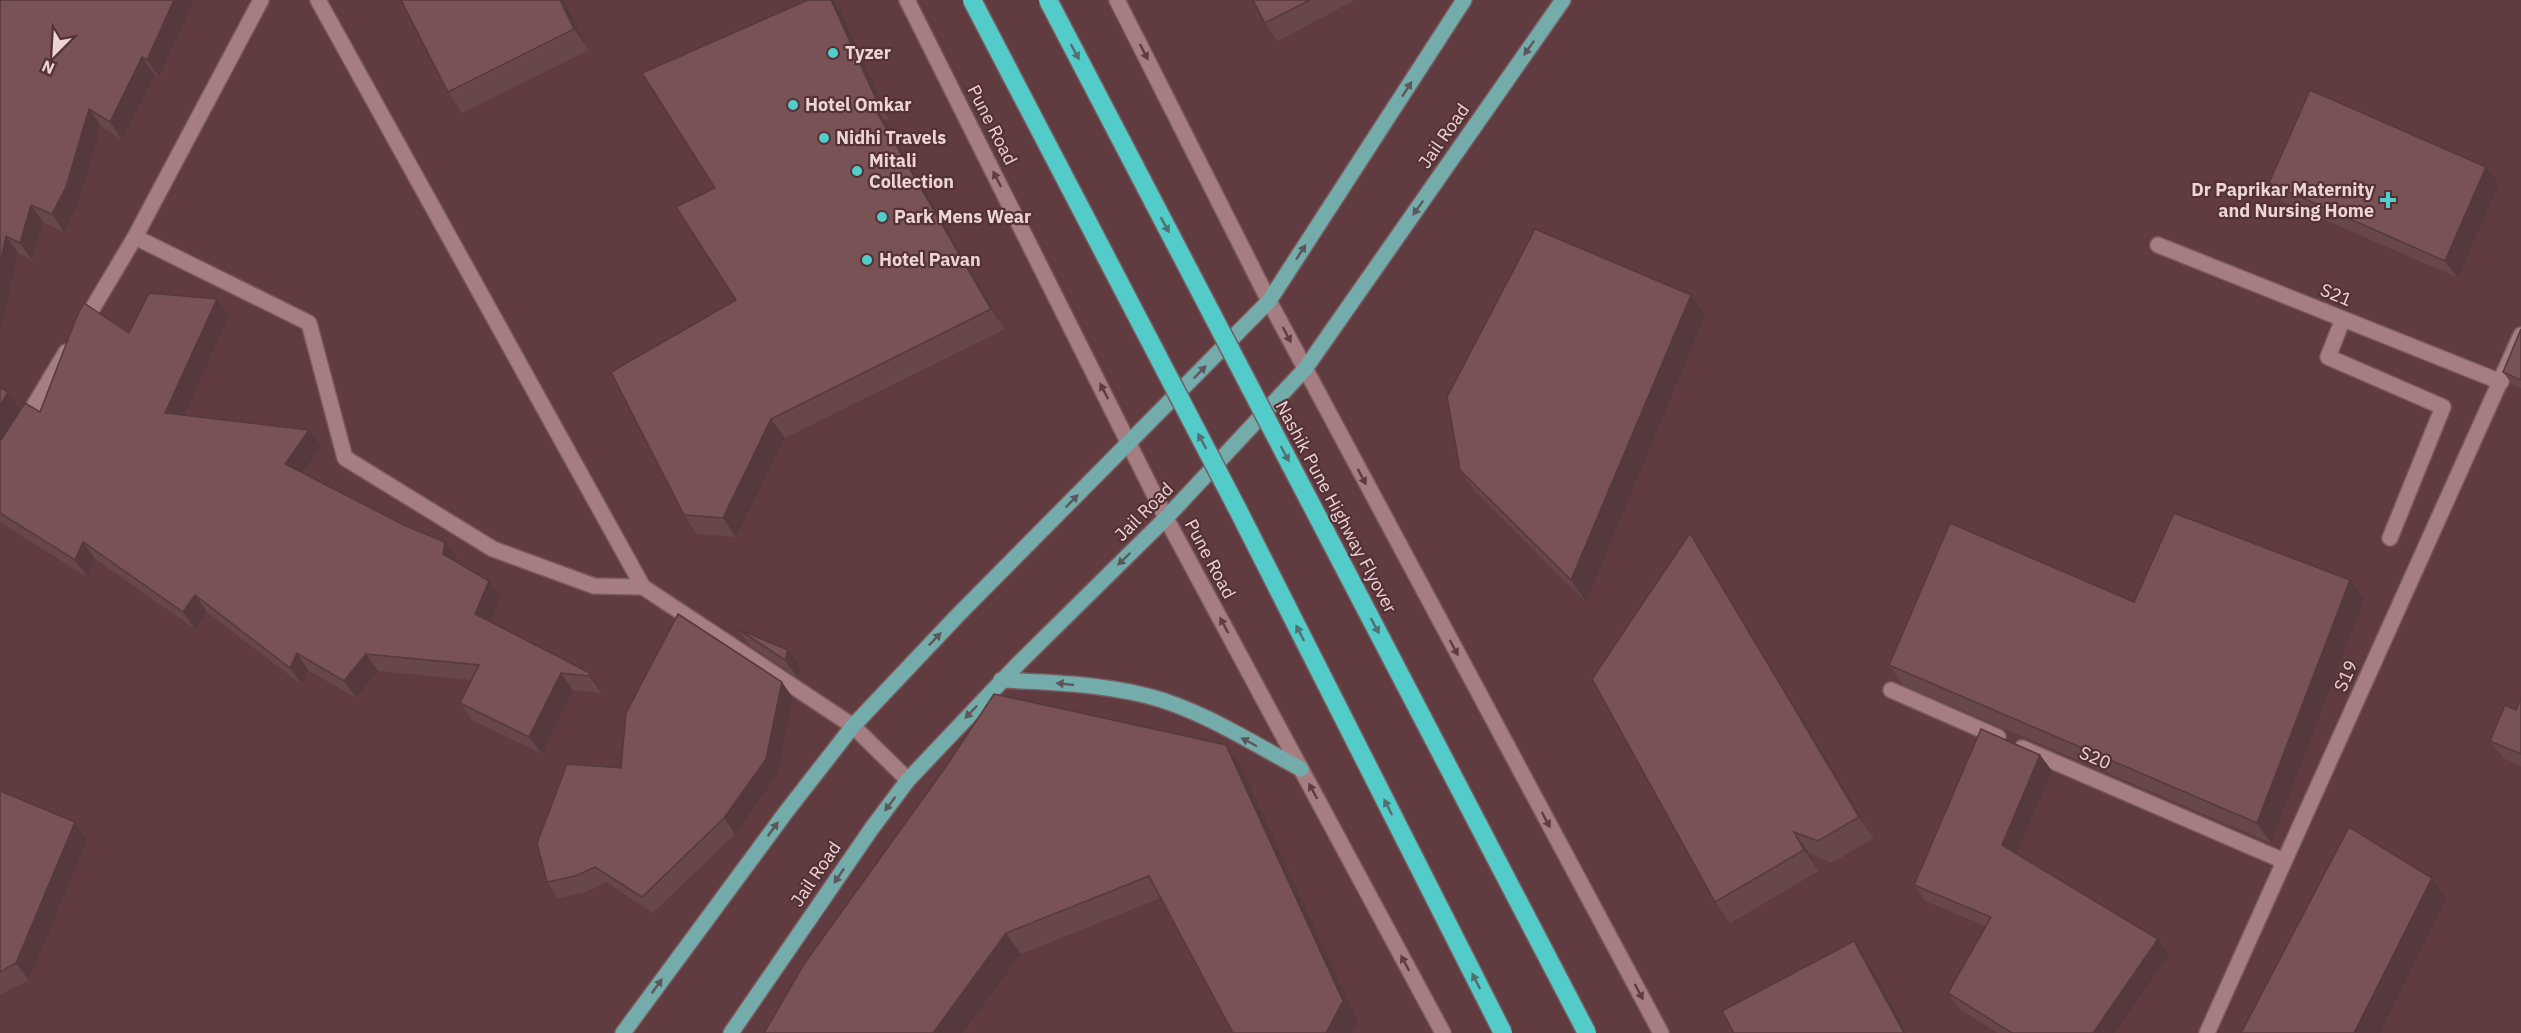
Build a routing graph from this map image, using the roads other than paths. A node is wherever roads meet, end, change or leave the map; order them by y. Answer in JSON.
{"nodes":[{"id":1,"x":261,"y":0,"type":"edge"},
{"id":2,"x":318,"y":0,"type":"edge"},
{"id":3,"x":907,"y":0,"type":"edge"},
{"id":4,"x":972,"y":0,"type":"edge"},
{"id":5,"x":1048,"y":0,"type":"edge"},
{"id":6,"x":1118,"y":0,"type":"edge"},
{"id":7,"x":1464,"y":0,"type":"edge"},
{"id":8,"x":1563,"y":0,"type":"edge"},
{"id":9,"x":135,"y":237,"type":"junction"},
{"id":10,"x":2158,"y":245,"type":"dead end"},
{"id":11,"x":1269,"y":301,"type":"junction"},
{"id":12,"x":2343,"y":319,"type":"junction"},
{"id":13,"x":2521,"y":335,"type":"edge"},
{"id":14,"x":1305,"y":369,"type":"junction"},
{"id":15,"x":2501,"y":382,"type":"junction"},
{"id":16,"x":14,"y":439,"type":"edge"},
{"id":17,"x":1130,"y":444,"type":"junction"},
{"id":18,"x":1166,"y":518,"type":"junction"},
{"id":19,"x":2390,"y":538,"type":"dead end"},
{"id":20,"x":644,"y":587,"type":"junction"},
{"id":21,"x":1001,"y":680,"type":"junction"},
{"id":22,"x":1891,"y":690,"type":"edge"},
{"id":23,"x":854,"y":726,"type":"junction"},
{"id":24,"x":1301,"y":769,"type":"junction"},
{"id":25,"x":908,"y":780,"type":"junction"},
{"id":26,"x":2284,"y":861,"type":"junction"},
{"id":27,"x":623,"y":1033,"type":"edge"},
{"id":28,"x":731,"y":1033,"type":"edge"},
{"id":29,"x":1443,"y":1033,"type":"edge"},
{"id":30,"x":1503,"y":1033,"type":"edge"},
{"id":31,"x":1587,"y":1033,"type":"edge"},
{"id":32,"x":1661,"y":1033,"type":"edge"},
{"id":33,"x":2207,"y":1033,"type":"edge"}],
"edges":[{"from":1,"to":9,"type":"street"},
{"from":2,"to":20,"type":"street"},
{"from":17,"to":3,"type":"street","name":"Pune Road","one_way":true},
{"from":30,"to":4,"type":"highway","one_way":true,"bridge":true},
{"from":5,"to":31,"type":"highway","name":"Nashik Pune Highway Flyover","one_way":true,"bridge":true},
{"from":6,"to":11,"type":"street","one_way":true},
{"from":11,"to":7,"type":"main road","one_way":true},
{"from":8,"to":14,"type":"main road","name":"Jail Road","one_way":true},
{"from":9,"to":16,"type":"street"},
{"from":9,"to":20,"type":"street"},
{"from":10,"to":12,"type":"street","name":"S21"},
{"from":11,"to":14,"type":"street","one_way":true},
{"from":17,"to":11,"type":"main road","one_way":true},
{"from":12,"to":15,"type":"street","name":"S21"},
{"from":12,"to":19,"type":"street"},
{"from":13,"to":15,"type":"street","name":"S19"},
{"from":14,"to":18,"type":"main road","name":"Jail Road"},
{"from":14,"to":32,"type":"street","one_way":true},
{"from":15,"to":26,"type":"street","name":"S19"},
{"from":17,"to":18,"type":"street","name":"Pune Road"},
{"from":23,"to":17,"type":"main road","one_way":true},
{"from":18,"to":21,"type":"main road","name":"Jail Road","one_way":true},
{"from":24,"to":18,"type":"street","name":"Pune Road","one_way":true},
{"from":20,"to":23,"type":"street"},
{"from":24,"to":21,"type":"main road","one_way":true},
{"from":21,"to":25,"type":"main road","name":"Jail Road","one_way":true},
{"from":22,"to":26,"type":"street","name":"S20"},
{"from":23,"to":25,"type":"street"},
{"from":27,"to":23,"type":"main road","one_way":true},
{"from":29,"to":24,"type":"street","name":"Pune Road","one_way":true},
{"from":25,"to":28,"type":"main road","name":"Jail Road","one_way":true},
{"from":26,"to":33,"type":"street","name":"S19"}]}
